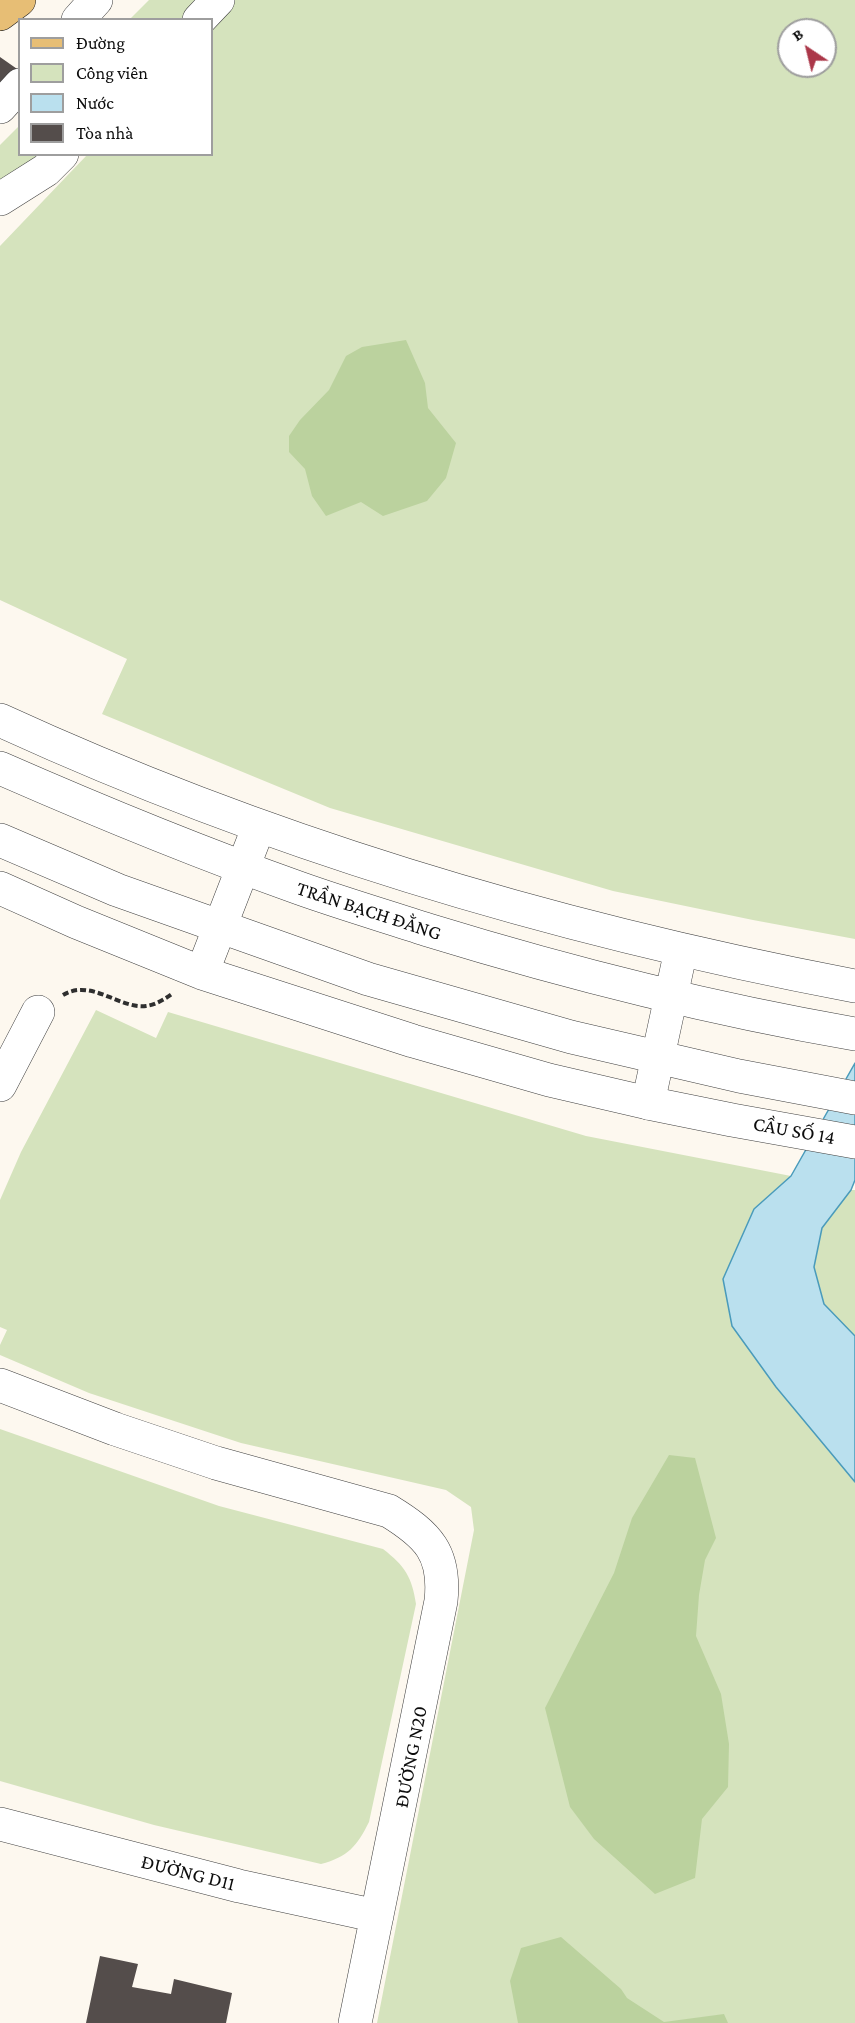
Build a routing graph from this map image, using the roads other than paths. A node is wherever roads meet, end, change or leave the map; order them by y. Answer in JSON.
{"nodes":[{"id":1,"x":19,"y":0,"type":"edge"},
{"id":2,"x":96,"y":0,"type":"edge"},
{"id":3,"x":218,"y":0,"type":"edge"},
{"id":4,"x":0,"y":14,"type":"edge"},
{"id":5,"x":80,"y":18,"type":"edge"},
{"id":6,"x":201,"y":18,"type":"edge"},
{"id":7,"x":18,"y":87,"type":"edge"},
{"id":8,"x":0,"y":107,"type":"edge"},
{"id":9,"x":54,"y":162,"type":"edge"},
{"id":10,"x":0,"y":199,"type":"edge"},
{"id":11,"x":0,"y":220,"type":"edge"},
{"id":12,"x":0,"y":720,"type":"edge"},
{"id":13,"x":0,"y":768,"type":"edge"},
{"id":14,"x":259,"y":826,"type":"junction"},
{"id":15,"x":0,"y":840,"type":"edge"},
{"id":16,"x":243,"y":868,"type":"junction"},
{"id":17,"x":0,"y":888,"type":"edge"},
{"id":18,"x":220,"y":927,"type":"junction"},
{"id":19,"x":681,"y":950,"type":"junction"},
{"id":20,"x":202,"y":973,"type":"junction"},
{"id":21,"x":855,"y":986,"type":"edge"},
{"id":22,"x":672,"y":996,"type":"junction"},
{"id":23,"x":38,"y":1012,"type":"road end"},
{"id":24,"x":855,"y":1034,"type":"edge"},
{"id":25,"x":658,"y":1058,"type":"junction"},
{"id":26,"x":0,"y":1085,"type":"edge"},
{"id":27,"x":855,"y":1098,"type":"edge"},
{"id":28,"x":648,"y":1102,"type":"junction"},
{"id":29,"x":855,"y":1143,"type":"edge"},
{"id":30,"x":0,"y":1385,"type":"edge"},
{"id":31,"x":0,"y":1824,"type":"edge"},
{"id":32,"x":377,"y":1916,"type":"junction"},
{"id":33,"x":355,"y":2023,"type":"edge"}],
"edges":[{"from":1,"to":4,"type":"main road"},
{"from":2,"to":5,"type":"street"},
{"from":3,"to":6,"type":"street"},
{"from":7,"to":8,"type":"street"},
{"from":9,"to":10,"type":"street"},
{"from":9,"to":11,"type":"street"},
{"from":12,"to":14,"type":"street"},
{"from":13,"to":16,"type":"street","name":"TRẦN BẠCH ĐẰNG"},
{"from":14,"to":16,"type":"street"},
{"from":14,"to":19,"type":"street"},
{"from":15,"to":18,"type":"street"},
{"from":16,"to":18,"type":"street"},
{"from":16,"to":22,"type":"street","name":"TRẦN BẠCH ĐẰNG"},
{"from":17,"to":20,"type":"street","name":"CẦU SỐ 14"},
{"from":18,"to":20,"type":"street"},
{"from":18,"to":25,"type":"street"},
{"from":19,"to":21,"type":"street"},
{"from":19,"to":22,"type":"street"},
{"from":20,"to":28,"type":"street","name":"CẦU SỐ 14"},
{"from":22,"to":24,"type":"street","name":"TRẦN BẠCH ĐẰNG"},
{"from":22,"to":25,"type":"street"},
{"from":23,"to":26,"type":"street"},
{"from":25,"to":27,"type":"street"},
{"from":25,"to":28,"type":"street"},
{"from":28,"to":29,"type":"street","name":"CẦU SỐ 14"},
{"from":30,"to":32,"type":"street","name":"ĐƯỜNG N20"},
{"from":31,"to":32,"type":"street","name":"ĐƯỜNG D11"},
{"from":32,"to":33,"type":"street","name":"ĐƯỜNG N20"}]}
